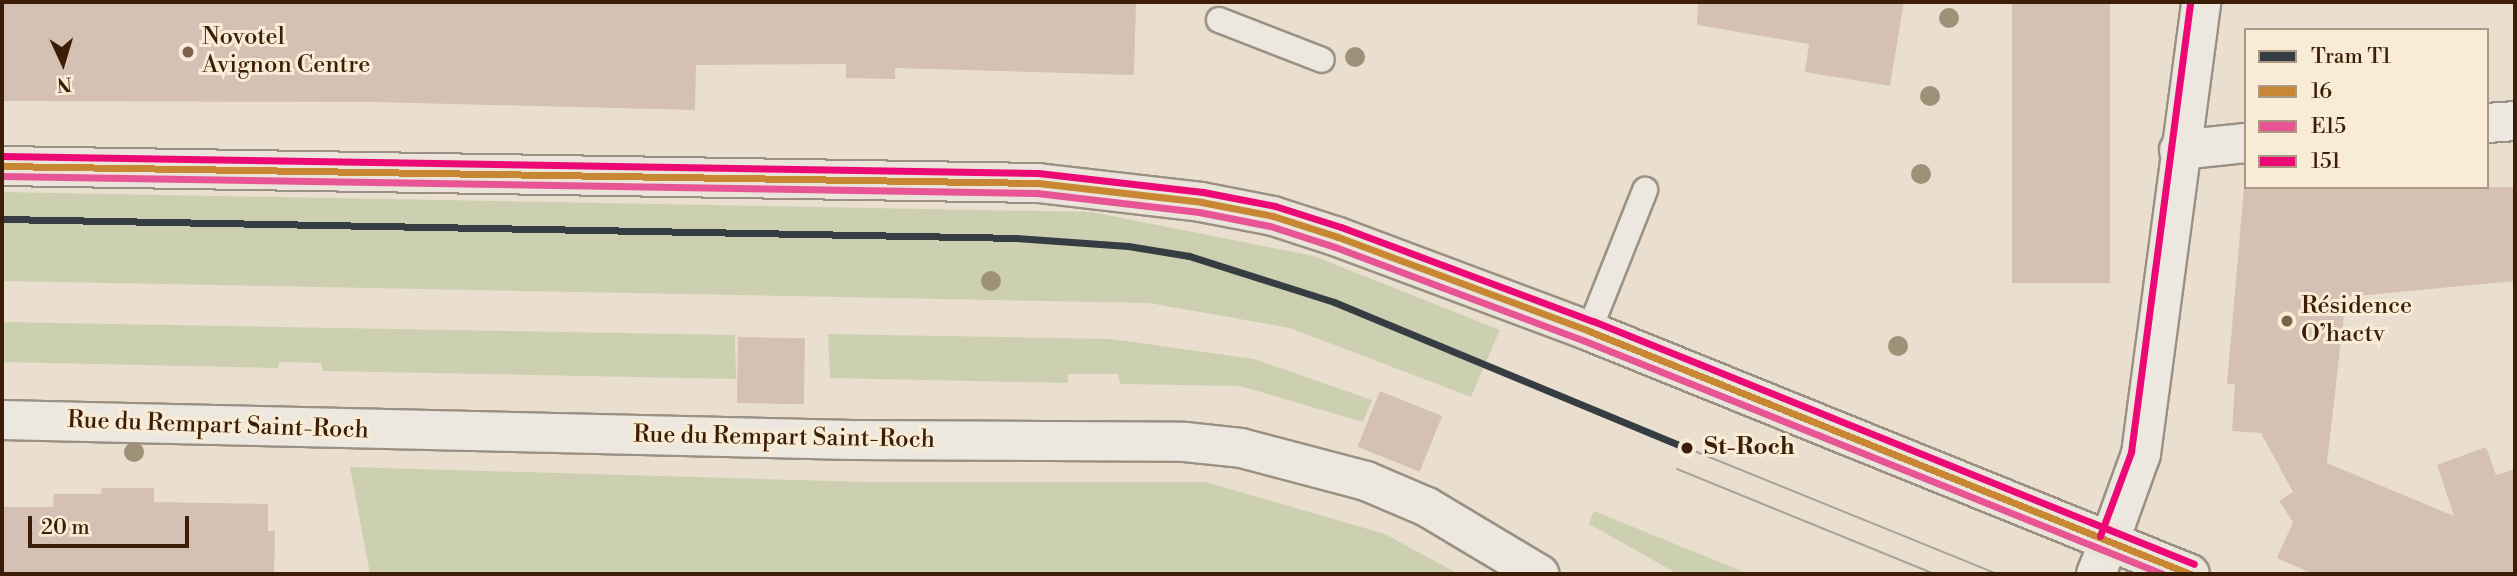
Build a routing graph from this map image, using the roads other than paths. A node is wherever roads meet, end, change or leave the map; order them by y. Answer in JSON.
{"nodes":[{"id":1,"x":2201,"y":2,"type":"edge"},
{"id":2,"x":1219,"y":20,"type":"dead end"},
{"id":3,"x":1322,"y":60,"type":"dead end"},
{"id":4,"x":2515,"y":121,"type":"edge"},
{"id":5,"x":2489,"y":123,"type":"edge"},
{"id":6,"x":2244,"y":143,"type":"edge"},
{"id":7,"x":2179,"y":150,"type":"junction"},
{"id":8,"x":2,"y":166,"type":"edge"},
{"id":9,"x":1645,"y":190,"type":"dead end"},
{"id":10,"x":1589,"y":331,"type":"junction"},
{"id":11,"x":2,"y":420,"type":"edge"},
{"id":12,"x":2103,"y":557,"type":"edge"},
{"id":13,"x":1539,"y":574,"type":"edge"},
{"id":14,"x":2190,"y":574,"type":"edge"}],
"edges":[{"from":1,"to":7,"type":"street"},
{"from":2,"to":3,"type":"lane"},
{"from":4,"to":5,"type":"street"},
{"from":6,"to":7,"type":"street"},
{"from":7,"to":12,"type":"street"},
{"from":8,"to":10,"type":"main road"},
{"from":9,"to":10,"type":"lane"},
{"from":10,"to":12,"type":"main road"},
{"from":11,"to":13,"type":"street","name":"Rue du Rempart Saint-Roch"},
{"from":12,"to":14,"type":"main road"}]}
